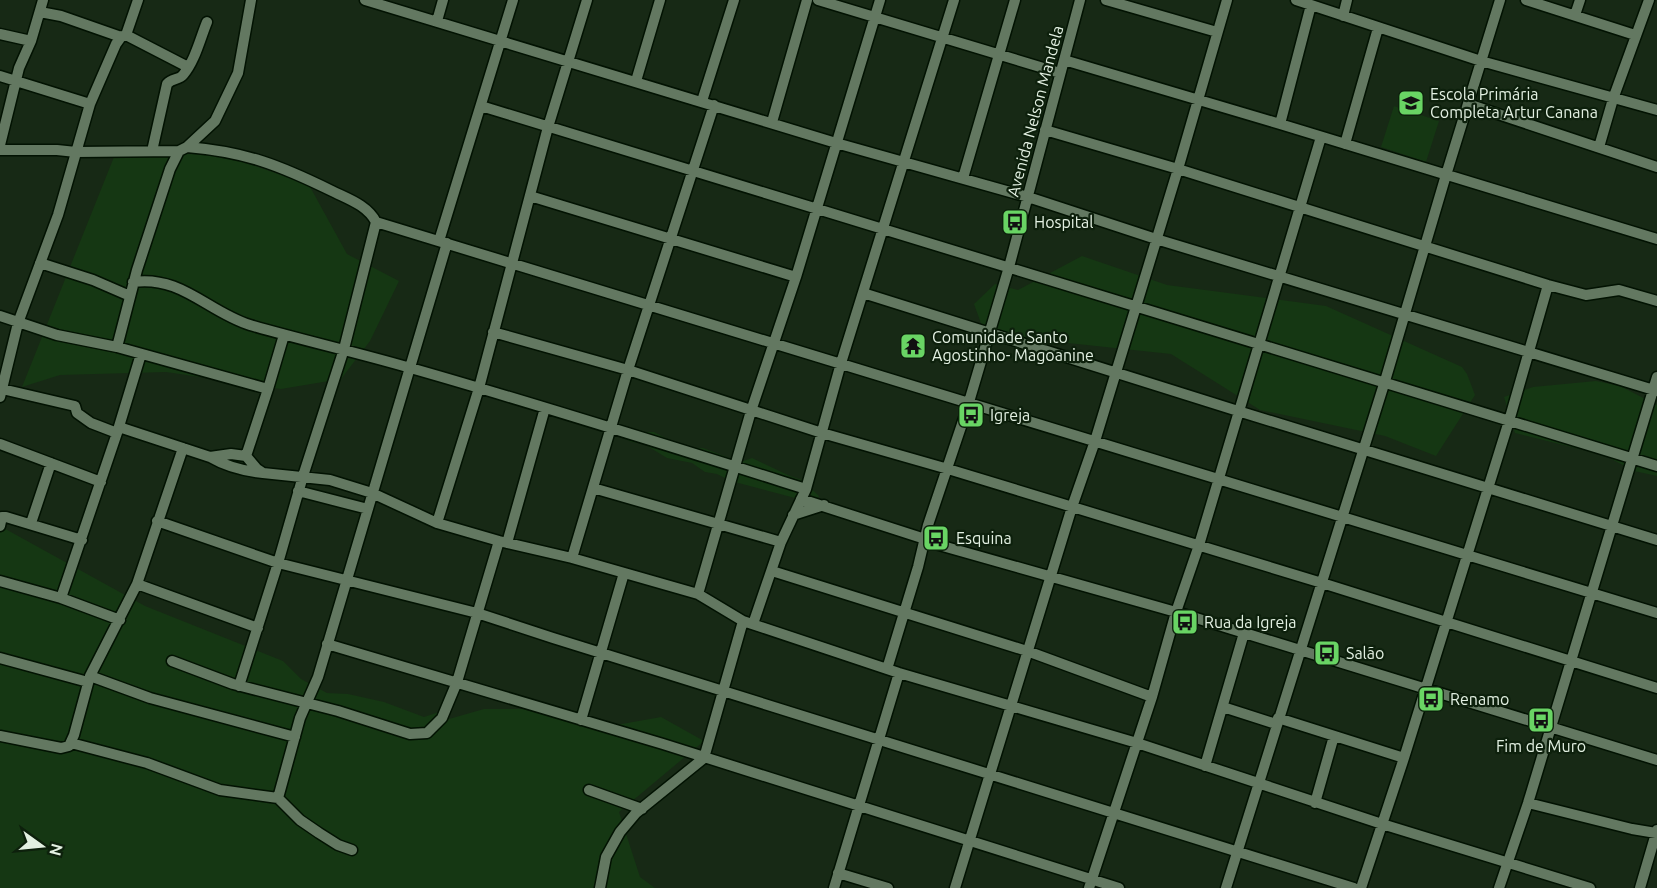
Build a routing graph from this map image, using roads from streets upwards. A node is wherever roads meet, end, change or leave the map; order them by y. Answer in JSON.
{"nodes":[{"id":1,"x":44,"y":0,"type":"edge"},
{"id":2,"x":138,"y":0,"type":"edge"},
{"id":3,"x":251,"y":0,"type":"edge"},
{"id":4,"x":365,"y":0,"type":"edge"},
{"id":5,"x":443,"y":0,"type":"edge"},
{"id":6,"x":513,"y":0,"type":"edge"},
{"id":7,"x":587,"y":0,"type":"edge"},
{"id":8,"x":660,"y":0,"type":"edge"},
{"id":9,"x":734,"y":0,"type":"edge"},
{"id":10,"x":807,"y":0,"type":"edge"},
{"id":11,"x":818,"y":0,"type":"edge"},
{"id":12,"x":880,"y":0,"type":"edge"},
{"id":13,"x":954,"y":0,"type":"edge"},
{"id":14,"x":1015,"y":0,"type":"edge"},
{"id":15,"x":1080,"y":0,"type":"edge"},
{"id":16,"x":1106,"y":0,"type":"edge"},
{"id":17,"x":1152,"y":0,"type":"edge"},
{"id":18,"x":1227,"y":0,"type":"edge"},
{"id":19,"x":1296,"y":0,"type":"edge"},
{"id":20,"x":1347,"y":0,"type":"edge"},
{"id":21,"x":1500,"y":0,"type":"edge"},
{"id":22,"x":1526,"y":0,"type":"edge"},
{"id":23,"x":1580,"y":0,"type":"edge"},
{"id":24,"x":1648,"y":0,"type":"edge"},
{"id":25,"x":1311,"y":5,"type":"junction"},
{"id":26,"x":40,"y":12,"type":"junction"},
{"id":27,"x":1149,"y":12,"type":"junction"},
{"id":28,"x":1575,"y":15,"type":"junction"},
{"id":29,"x":1343,"y":16,"type":"junction"},
{"id":30,"x":875,"y":17,"type":"junction"},
{"id":31,"x":437,"y":21,"type":"junction"},
{"id":32,"x":207,"y":22,"type":"dead end"},
{"id":33,"x":1378,"y":28,"type":"junction"},
{"id":34,"x":1217,"y":32,"type":"junction"},
{"id":35,"x":0,"y":33,"type":"edge"},
{"id":36,"x":124,"y":36,"type":"junction"},
{"id":37,"x":942,"y":36,"type":"junction"},
{"id":38,"x":1635,"y":36,"type":"junction"},
{"id":39,"x":500,"y":40,"type":"junction"},
{"id":40,"x":31,"y":41,"type":"junction"},
{"id":41,"x":999,"y":55,"type":"junction"},
{"id":42,"x":568,"y":60,"type":"junction"},
{"id":43,"x":1064,"y":60,"type":"junction"},
{"id":44,"x":1481,"y":61,"type":"junction"},
{"id":45,"x":188,"y":67,"type":"junction"},
{"id":46,"x":1060,"y":73,"type":"junction"},
{"id":47,"x":0,"y":76,"type":"edge"},
{"id":48,"x":16,"y":81,"type":"junction"},
{"id":49,"x":636,"y":81,"type":"junction"},
{"id":50,"x":1613,"y":99,"type":"junction"},
{"id":51,"x":1197,"y":100,"type":"junction"},
{"id":52,"x":702,"y":101,"type":"junction"},
{"id":53,"x":90,"y":104,"type":"junction"},
{"id":54,"x":1468,"y":104,"type":"junction"},
{"id":55,"x":714,"y":105,"type":"junction"},
{"id":56,"x":481,"y":106,"type":"junction"},
{"id":57,"x":1657,"y":110,"type":"edge"},
{"id":58,"x":772,"y":122,"type":"junction"},
{"id":59,"x":1281,"y":124,"type":"junction"},
{"id":60,"x":548,"y":127,"type":"junction"},
{"id":61,"x":1046,"y":130,"type":"junction"},
{"id":62,"x":1321,"y":137,"type":"junction"},
{"id":63,"x":836,"y":143,"type":"junction"},
{"id":64,"x":1345,"y":144,"type":"junction"},
{"id":65,"x":0,"y":145,"type":"edge"},
{"id":66,"x":1599,"y":147,"type":"junction"},
{"id":67,"x":183,"y":149,"type":"junction"},
{"id":68,"x":0,"y":150,"type":"edge"},
{"id":69,"x":76,"y":152,"type":"junction"},
{"id":70,"x":152,"y":152,"type":"junction"},
{"id":71,"x":904,"y":163,"type":"junction"},
{"id":72,"x":1657,"y":166,"type":"edge"},
{"id":73,"x":1178,"y":169,"type":"junction"},
{"id":74,"x":692,"y":170,"type":"junction"},
{"id":75,"x":1446,"y":175,"type":"junction"},
{"id":76,"x":963,"y":178,"type":"junction"},
{"id":77,"x":530,"y":196,"type":"junction"},
{"id":78,"x":1028,"y":197,"type":"junction"},
{"id":79,"x":1300,"y":207,"type":"junction"},
{"id":80,"x":817,"y":208,"type":"junction"},
{"id":81,"x":376,"y":222,"type":"junction"},
{"id":82,"x":883,"y":229,"type":"junction"},
{"id":83,"x":672,"y":238,"type":"junction"},
{"id":84,"x":1156,"y":239,"type":"junction"},
{"id":85,"x":1657,"y":239,"type":"edge"},
{"id":86,"x":443,"y":242,"type":"junction"},
{"id":87,"x":1425,"y":245,"type":"junction"},
{"id":88,"x":40,"y":263,"type":"junction"},
{"id":89,"x":513,"y":263,"type":"junction"},
{"id":90,"x":1009,"y":267,"type":"junction"},
{"id":91,"x":137,"y":270,"type":"junction"},
{"id":92,"x":1280,"y":276,"type":"junction"},
{"id":93,"x":796,"y":277,"type":"junction"},
{"id":94,"x":148,"y":280,"type":"junction"},
{"id":95,"x":133,"y":282,"type":"junction"},
{"id":96,"x":1548,"y":285,"type":"junction"},
{"id":97,"x":863,"y":292,"type":"junction"},
{"id":98,"x":130,"y":296,"type":"junction"},
{"id":99,"x":1657,"y":301,"type":"edge"},
{"id":100,"x":649,"y":304,"type":"junction"},
{"id":101,"x":1134,"y":306,"type":"junction"},
{"id":102,"x":1404,"y":314,"type":"junction"},
{"id":103,"x":0,"y":316,"type":"edge"},
{"id":104,"x":18,"y":323,"type":"junction"},
{"id":105,"x":493,"y":332,"type":"junction"},
{"id":106,"x":988,"y":333,"type":"junction"},
{"id":107,"x":284,"y":335,"type":"junction"},
{"id":108,"x":773,"y":342,"type":"junction"},
{"id":109,"x":1260,"y":344,"type":"junction"},
{"id":110,"x":117,"y":346,"type":"junction"},
{"id":111,"x":344,"y":349,"type":"junction"},
{"id":112,"x":1527,"y":353,"type":"junction"},
{"id":113,"x":141,"y":354,"type":"junction"},
{"id":114,"x":840,"y":363,"type":"junction"},
{"id":115,"x":410,"y":368,"type":"junction"},
{"id":116,"x":628,"y":370,"type":"junction"},
{"id":117,"x":1114,"y":372,"type":"junction"},
{"id":118,"x":3,"y":373,"type":"edge"},
{"id":119,"x":1657,"y":377,"type":"edge"},
{"id":120,"x":1385,"y":381,"type":"junction"},
{"id":121,"x":479,"y":388,"type":"junction"},
{"id":122,"x":268,"y":390,"type":"junction"},
{"id":123,"x":1655,"y":390,"type":"edge"},
{"id":124,"x":1,"y":393,"type":"edge"},
{"id":125,"x":969,"y":402,"type":"junction"},
{"id":126,"x":545,"y":408,"type":"junction"},
{"id":127,"x":751,"y":411,"type":"junction"},
{"id":128,"x":1238,"y":411,"type":"junction"},
{"id":129,"x":1509,"y":421,"type":"junction"},
{"id":130,"x":612,"y":428,"type":"junction"},
{"id":131,"x":118,"y":430,"type":"junction"},
{"id":132,"x":822,"y":433,"type":"junction"},
{"id":133,"x":1095,"y":441,"type":"junction"},
{"id":134,"x":0,"y":444,"type":"edge"},
{"id":135,"x":183,"y":448,"type":"junction"},
{"id":136,"x":1364,"y":450,"type":"junction"},
{"id":137,"x":246,"y":456,"type":"junction"},
{"id":138,"x":210,"y":457,"type":"junction"},
{"id":139,"x":1632,"y":459,"type":"junction"},
{"id":140,"x":51,"y":463,"type":"junction"},
{"id":141,"x":735,"y":466,"type":"junction"},
{"id":142,"x":1657,"y":466,"type":"edge"},
{"id":143,"x":948,"y":469,"type":"junction"},
{"id":144,"x":263,"y":472,"type":"junction"},
{"id":145,"x":303,"y":476,"type":"junction"},
{"id":146,"x":1219,"y":478,"type":"junction"},
{"id":147,"x":101,"y":482,"type":"junction"},
{"id":148,"x":593,"y":488,"type":"junction"},
{"id":149,"x":1487,"y":488,"type":"junction"},
{"id":150,"x":298,"y":491,"type":"junction"},
{"id":151,"x":372,"y":493,"type":"junction"},
{"id":152,"x":804,"y":494,"type":"junction"},
{"id":153,"x":825,"y":505,"type":"junction"},
{"id":154,"x":1072,"y":507,"type":"junction"},
{"id":155,"x":368,"y":510,"type":"junction"},
{"id":156,"x":793,"y":514,"type":"junction"},
{"id":157,"x":1343,"y":517,"type":"junction"},
{"id":158,"x":158,"y":520,"type":"junction"},
{"id":159,"x":31,"y":523,"type":"junction"},
{"id":160,"x":437,"y":523,"type":"junction"},
{"id":161,"x":718,"y":523,"type":"junction"},
{"id":162,"x":0,"y":526,"type":"edge"},
{"id":163,"x":1612,"y":527,"type":"junction"},
{"id":164,"x":926,"y":539,"type":"junction"},
{"id":165,"x":82,"y":540,"type":"junction"},
{"id":166,"x":1657,"y":540,"type":"edge"},
{"id":167,"x":503,"y":542,"type":"junction"},
{"id":168,"x":781,"y":542,"type":"junction"},
{"id":169,"x":1198,"y":545,"type":"junction"},
{"id":170,"x":1466,"y":555,"type":"junction"},
{"id":171,"x":572,"y":558,"type":"junction"},
{"id":172,"x":278,"y":564,"type":"junction"},
{"id":173,"x":772,"y":571,"type":"junction"},
{"id":174,"x":624,"y":573,"type":"junction"},
{"id":175,"x":1051,"y":577,"type":"junction"},
{"id":176,"x":347,"y":579,"type":"junction"},
{"id":177,"x":0,"y":581,"type":"edge"},
{"id":178,"x":1322,"y":583,"type":"junction"},
{"id":179,"x":137,"y":584,"type":"junction"},
{"id":180,"x":1590,"y":592,"type":"junction"},
{"id":181,"x":698,"y":594,"type":"junction"},
{"id":182,"x":61,"y":598,"type":"junction"},
{"id":183,"x":1176,"y":612,"type":"junction"},
{"id":184,"x":477,"y":613,"type":"junction"},
{"id":185,"x":903,"y":613,"type":"junction"},
{"id":186,"x":1657,"y":613,"type":"edge"},
{"id":187,"x":120,"y":620,"type":"junction"},
{"id":188,"x":748,"y":622,"type":"junction"},
{"id":189,"x":1446,"y":622,"type":"junction"},
{"id":190,"x":258,"y":628,"type":"junction"},
{"id":191,"x":1244,"y":633,"type":"junction"},
{"id":192,"x":327,"y":644,"type":"junction"},
{"id":193,"x":1300,"y":650,"type":"junction"},
{"id":194,"x":1027,"y":651,"type":"junction"},
{"id":195,"x":601,"y":653,"type":"junction"},
{"id":196,"x":0,"y":658,"type":"edge"},
{"id":197,"x":1570,"y":660,"type":"junction"},
{"id":198,"x":172,"y":661,"type":"dead end"},
{"id":199,"x":887,"y":669,"type":"junction"},
{"id":200,"x":899,"y":673,"type":"junction"},
{"id":201,"x":89,"y":679,"type":"junction"},
{"id":202,"x":457,"y":682,"type":"junction"},
{"id":203,"x":239,"y":686,"type":"junction"},
{"id":204,"x":1657,"y":688,"type":"edge"},
{"id":205,"x":1425,"y":690,"type":"junction"},
{"id":206,"x":724,"y":691,"type":"junction"},
{"id":207,"x":1152,"y":697,"type":"junction"},
{"id":208,"x":307,"y":702,"type":"junction"},
{"id":209,"x":1010,"y":706,"type":"junction"},
{"id":210,"x":1223,"y":706,"type":"junction"},
{"id":211,"x":581,"y":720,"type":"junction"},
{"id":212,"x":1277,"y":721,"type":"junction"},
{"id":213,"x":1549,"y":727,"type":"junction"},
{"id":214,"x":0,"y":736,"type":"edge"},
{"id":215,"x":1334,"y":736,"type":"junction"},
{"id":216,"x":295,"y":737,"type":"junction"},
{"id":217,"x":879,"y":739,"type":"junction"},
{"id":218,"x":1137,"y":742,"type":"junction"},
{"id":219,"x":71,"y":743,"type":"junction"},
{"id":220,"x":704,"y":758,"type":"junction"},
{"id":221,"x":1404,"y":758,"type":"junction"},
{"id":222,"x":1657,"y":760,"type":"edge"},
{"id":223,"x":1205,"y":766,"type":"junction"},
{"id":224,"x":989,"y":775,"type":"junction"},
{"id":225,"x":1259,"y":784,"type":"junction"},
{"id":226,"x":590,"y":790,"type":"dead end"},
{"id":227,"x":278,"y":798,"type":"junction"},
{"id":228,"x":1315,"y":803,"type":"junction"},
{"id":229,"x":1528,"y":803,"type":"junction"},
{"id":230,"x":858,"y":807,"type":"junction"},
{"id":231,"x":642,"y":808,"type":"junction"},
{"id":232,"x":1114,"y":813,"type":"junction"},
{"id":233,"x":1382,"y":824,"type":"junction"},
{"id":234,"x":1656,"y":838,"type":"edge"},
{"id":235,"x":969,"y":842,"type":"junction"},
{"id":236,"x":352,"y":850,"type":"dead end"},
{"id":237,"x":1238,"y":851,"type":"junction"},
{"id":238,"x":1508,"y":862,"type":"junction"},
{"id":239,"x":838,"y":873,"type":"junction"},
{"id":240,"x":1090,"y":884,"type":"edge"},
{"id":241,"x":600,"y":888,"type":"edge"},
{"id":242,"x":834,"y":888,"type":"edge"},
{"id":243,"x":888,"y":888,"type":"edge"},
{"id":244,"x":955,"y":888,"type":"edge"},
{"id":245,"x":1119,"y":888,"type":"edge"},
{"id":246,"x":1226,"y":888,"type":"edge"},
{"id":247,"x":1354,"y":888,"type":"edge"},
{"id":248,"x":1361,"y":888,"type":"edge"},
{"id":249,"x":1498,"y":888,"type":"edge"},
{"id":250,"x":1590,"y":888,"type":"edge"},
{"id":251,"x":1640,"y":888,"type":"edge"}],
"edges":[{"from":1,"to":26,"type":"street"},
{"from":2,"to":36,"type":"street"},
{"from":3,"to":67,"type":"street"},
{"from":4,"to":31,"type":"street"},
{"from":5,"to":31,"type":"street"},
{"from":6,"to":39,"type":"street"},
{"from":7,"to":42,"type":"street"},
{"from":8,"to":49,"type":"street"},
{"from":9,"to":52,"type":"street"},
{"from":10,"to":58,"type":"street"},
{"from":11,"to":30,"type":"street"},
{"from":12,"to":30,"type":"street"},
{"from":13,"to":37,"type":"street"},
{"from":14,"to":41,"type":"street"},
{"from":15,"to":43,"type":"street","name":"Avenida Nelson Mandela"},
{"from":16,"to":27,"type":"street"},
{"from":17,"to":27,"type":"street"},
{"from":18,"to":34,"type":"street"},
{"from":19,"to":25,"type":"street"},
{"from":20,"to":29,"type":"street"},
{"from":21,"to":44,"type":"street"},
{"from":22,"to":28,"type":"street"},
{"from":23,"to":28,"type":"street"},
{"from":24,"to":38,"type":"street"},
{"from":25,"to":29,"type":"street"},
{"from":25,"to":59,"type":"street"},
{"from":26,"to":36,"type":"street"},
{"from":26,"to":40,"type":"street"},
{"from":27,"to":34,"type":"street"},
{"from":28,"to":38,"type":"street"},
{"from":29,"to":33,"type":"street"},
{"from":30,"to":37,"type":"street"},
{"from":30,"to":63,"type":"street"},
{"from":31,"to":39,"type":"street"},
{"from":32,"to":45,"type":"street"},
{"from":33,"to":44,"type":"street"},
{"from":33,"to":64,"type":"street"},
{"from":34,"to":51,"type":"street"},
{"from":35,"to":40,"type":"street"},
{"from":36,"to":45,"type":"street"},
{"from":36,"to":53,"type":"street"},
{"from":37,"to":41,"type":"street"},
{"from":37,"to":71,"type":"street"},
{"from":38,"to":50,"type":"street"},
{"from":39,"to":42,"type":"street"},
{"from":39,"to":56,"type":"street"},
{"from":40,"to":48,"type":"street"},
{"from":41,"to":46,"type":"street"},
{"from":41,"to":76,"type":"street"},
{"from":42,"to":49,"type":"street"},
{"from":42,"to":60,"type":"street"},
{"from":43,"to":46,"type":"street","name":"Avenida Nelson Mandela"},
{"from":43,"to":51,"type":"street"},
{"from":44,"to":50,"type":"street"},
{"from":44,"to":54,"type":"street"},
{"from":45,"to":70,"type":"street"},
{"from":46,"to":61,"type":"street","name":"Avenida Nelson Mandela"},
{"from":47,"to":48,"type":"street"},
{"from":48,"to":53,"type":"street"},
{"from":48,"to":65,"type":"street"},
{"from":49,"to":52,"type":"street"},
{"from":50,"to":57,"type":"street"},
{"from":50,"to":66,"type":"street"},
{"from":51,"to":59,"type":"street"},
{"from":51,"to":73,"type":"street"},
{"from":52,"to":55,"type":"street"},
{"from":53,"to":69,"type":"street"},
{"from":54,"to":66,"type":"street"},
{"from":54,"to":75,"type":"street"},
{"from":55,"to":58,"type":"street"},
{"from":55,"to":74,"type":"street"},
{"from":56,"to":60,"type":"street"},
{"from":56,"to":86,"type":"street"},
{"from":58,"to":63,"type":"street"},
{"from":59,"to":62,"type":"street"},
{"from":60,"to":74,"type":"street"},
{"from":60,"to":77,"type":"street"},
{"from":61,"to":73,"type":"street"},
{"from":61,"to":78,"type":"street","name":"Avenida Nelson Mandela"},
{"from":62,"to":64,"type":"street"},
{"from":62,"to":79,"type":"street"},
{"from":63,"to":71,"type":"street"},
{"from":63,"to":80,"type":"street"},
{"from":64,"to":75,"type":"street"},
{"from":66,"to":72,"type":"street"},
{"from":67,"to":70,"type":"street"},
{"from":67,"to":81,"type":"street"},
{"from":67,"to":91,"type":"street"},
{"from":68,"to":69,"type":"street"},
{"from":69,"to":70,"type":"street"},
{"from":69,"to":88,"type":"street"},
{"from":71,"to":76,"type":"street"},
{"from":71,"to":82,"type":"street"},
{"from":73,"to":79,"type":"street"},
{"from":73,"to":84,"type":"street"},
{"from":74,"to":80,"type":"street"},
{"from":74,"to":83,"type":"street"},
{"from":75,"to":85,"type":"street"},
{"from":75,"to":87,"type":"street"},
{"from":76,"to":78,"type":"street"},
{"from":77,"to":83,"type":"street"},
{"from":77,"to":89,"type":"street"},
{"from":78,"to":84,"type":"street"},
{"from":78,"to":90,"type":"street","name":"Avenida Nelson Mandela"},
{"from":79,"to":87,"type":"street"},
{"from":79,"to":92,"type":"street"},
{"from":80,"to":82,"type":"street"},
{"from":80,"to":93,"type":"street"},
{"from":81,"to":86,"type":"street"},
{"from":81,"to":111,"type":"street"},
{"from":82,"to":90,"type":"street"},
{"from":82,"to":97,"type":"street"},
{"from":83,"to":93,"type":"street"},
{"from":83,"to":100,"type":"street"},
{"from":84,"to":92,"type":"street"},
{"from":84,"to":101,"type":"street"},
{"from":86,"to":89,"type":"street"},
{"from":86,"to":115,"type":"street"},
{"from":87,"to":96,"type":"street"},
{"from":87,"to":102,"type":"street"},
{"from":88,"to":98,"type":"street"},
{"from":88,"to":104,"type":"street"},
{"from":89,"to":100,"type":"street"},
{"from":89,"to":105,"type":"street"},
{"from":90,"to":101,"type":"street"},
{"from":90,"to":106,"type":"street","name":"Avenida Nelson Mandela"},
{"from":91,"to":94,"type":"street"},
{"from":91,"to":95,"type":"street"},
{"from":92,"to":102,"type":"street"},
{"from":92,"to":109,"type":"street"},
{"from":93,"to":108,"type":"street"},
{"from":94,"to":95,"type":"street"},
{"from":94,"to":107,"type":"street"},
{"from":95,"to":98,"type":"street"},
{"from":96,"to":99,"type":"street"},
{"from":96,"to":112,"type":"street"},
{"from":97,"to":106,"type":"street"},
{"from":97,"to":114,"type":"street"},
{"from":98,"to":110,"type":"street"},
{"from":100,"to":108,"type":"street"},
{"from":100,"to":116,"type":"street"},
{"from":101,"to":109,"type":"street"},
{"from":101,"to":117,"type":"street"},
{"from":102,"to":112,"type":"street"},
{"from":102,"to":120,"type":"street"},
{"from":103,"to":104,"type":"street"},
{"from":104,"to":110,"type":"street"},
{"from":104,"to":118,"type":"street"},
{"from":105,"to":116,"type":"street"},
{"from":105,"to":121,"type":"street"},
{"from":106,"to":117,"type":"street"},
{"from":106,"to":125,"type":"street","name":"Avenida Nelson Mandela"},
{"from":107,"to":111,"type":"street"},
{"from":107,"to":122,"type":"street"},
{"from":108,"to":114,"type":"street"},
{"from":108,"to":127,"type":"street"},
{"from":109,"to":120,"type":"street"},
{"from":109,"to":128,"type":"street"},
{"from":110,"to":113,"type":"street"},
{"from":111,"to":115,"type":"street"},
{"from":111,"to":145,"type":"street"},
{"from":112,"to":123,"type":"street"},
{"from":112,"to":129,"type":"street"},
{"from":113,"to":122,"type":"street"},
{"from":113,"to":131,"type":"street"},
{"from":114,"to":125,"type":"street"},
{"from":114,"to":132,"type":"street"},
{"from":115,"to":121,"type":"street"},
{"from":115,"to":151,"type":"street"},
{"from":116,"to":127,"type":"street"},
{"from":116,"to":130,"type":"street"},
{"from":117,"to":128,"type":"street"},
{"from":117,"to":133,"type":"street"},
{"from":118,"to":124,"type":"street"},
{"from":119,"to":123,"type":"street"},
{"from":120,"to":129,"type":"street"},
{"from":120,"to":136,"type":"street"},
{"from":121,"to":126,"type":"street"},
{"from":121,"to":160,"type":"street"},
{"from":122,"to":137,"type":"street"},
{"from":123,"to":139,"type":"street"},
{"from":124,"to":131,"type":"street"},
{"from":125,"to":133,"type":"street"},
{"from":125,"to":143,"type":"street","name":"Avenida Nelson Mandela"},
{"from":126,"to":130,"type":"street"},
{"from":126,"to":167,"type":"street"},
{"from":127,"to":132,"type":"street"},
{"from":127,"to":141,"type":"street"},
{"from":128,"to":136,"type":"street"},
{"from":128,"to":146,"type":"street"},
{"from":129,"to":139,"type":"street"},
{"from":129,"to":149,"type":"street"},
{"from":130,"to":141,"type":"street"},
{"from":130,"to":148,"type":"street"},
{"from":131,"to":135,"type":"street"},
{"from":131,"to":147,"type":"street"},
{"from":132,"to":143,"type":"street"},
{"from":132,"to":152,"type":"street"},
{"from":133,"to":146,"type":"street"},
{"from":133,"to":154,"type":"street"},
{"from":134,"to":140,"type":"street"},
{"from":135,"to":138,"type":"street"},
{"from":135,"to":158,"type":"street"},
{"from":136,"to":149,"type":"street"},
{"from":136,"to":157,"type":"street"},
{"from":137,"to":138,"type":"street"},
{"from":137,"to":144,"type":"street"},
{"from":138,"to":144,"type":"street"},
{"from":139,"to":142,"type":"street"},
{"from":139,"to":163,"type":"street"},
{"from":140,"to":147,"type":"street"},
{"from":140,"to":159,"type":"street"},
{"from":141,"to":152,"type":"street"},
{"from":141,"to":161,"type":"street"},
{"from":143,"to":154,"type":"street"},
{"from":143,"to":164,"type":"street","name":"Avenida Nelson Mandela"},
{"from":144,"to":145,"type":"street"},
{"from":145,"to":150,"type":"street"},
{"from":145,"to":151,"type":"street"},
{"from":146,"to":157,"type":"street"},
{"from":146,"to":169,"type":"street"},
{"from":147,"to":165,"type":"street"},
{"from":148,"to":161,"type":"street"},
{"from":148,"to":171,"type":"street"},
{"from":149,"to":163,"type":"street"},
{"from":149,"to":170,"type":"street"},
{"from":150,"to":155,"type":"street"},
{"from":150,"to":172,"type":"street"},
{"from":151,"to":155,"type":"street"},
{"from":151,"to":160,"type":"street"},
{"from":152,"to":153,"type":"street"},
{"from":152,"to":156,"type":"street"},
{"from":153,"to":156,"type":"street"},
{"from":153,"to":164,"type":"street"},
{"from":154,"to":169,"type":"street"},
{"from":154,"to":175,"type":"street"},
{"from":155,"to":176,"type":"street"},
{"from":156,"to":168,"type":"street"},
{"from":157,"to":170,"type":"street"},
{"from":157,"to":178,"type":"street"},
{"from":158,"to":172,"type":"street"},
{"from":158,"to":179,"type":"street"},
{"from":159,"to":162,"type":"street"},
{"from":159,"to":165,"type":"street"},
{"from":160,"to":167,"type":"street"},
{"from":161,"to":168,"type":"street"},
{"from":161,"to":181,"type":"street"},
{"from":163,"to":166,"type":"street"},
{"from":163,"to":180,"type":"street"},
{"from":164,"to":175,"type":"street"},
{"from":164,"to":185,"type":"street","name":"Avenida Nelson Mandela"},
{"from":165,"to":182,"type":"street"},
{"from":167,"to":171,"type":"street"},
{"from":167,"to":184,"type":"street"},
{"from":168,"to":173,"type":"street"},
{"from":169,"to":178,"type":"street"},
{"from":169,"to":183,"type":"street"},
{"from":170,"to":180,"type":"street"},
{"from":170,"to":189,"type":"street"},
{"from":171,"to":174,"type":"street"},
{"from":172,"to":176,"type":"street"},
{"from":172,"to":190,"type":"street"},
{"from":173,"to":185,"type":"street"},
{"from":173,"to":188,"type":"street"},
{"from":174,"to":181,"type":"street"},
{"from":174,"to":195,"type":"street"},
{"from":175,"to":183,"type":"street"},
{"from":175,"to":194,"type":"street"},
{"from":176,"to":184,"type":"street"},
{"from":176,"to":192,"type":"street"},
{"from":177,"to":182,"type":"street"},
{"from":178,"to":189,"type":"street"},
{"from":178,"to":193,"type":"street"},
{"from":179,"to":187,"type":"street"},
{"from":179,"to":190,"type":"street"},
{"from":180,"to":186,"type":"street"},
{"from":180,"to":197,"type":"street"},
{"from":181,"to":188,"type":"street"},
{"from":182,"to":187,"type":"street"},
{"from":183,"to":191,"type":"street"},
{"from":183,"to":207,"type":"street"},
{"from":184,"to":195,"type":"street"},
{"from":184,"to":202,"type":"street"},
{"from":185,"to":194,"type":"street"},
{"from":185,"to":199,"type":"street","name":"Avenida Nelson Mandela"},
{"from":187,"to":201,"type":"street"},
{"from":188,"to":199,"type":"street"},
{"from":188,"to":206,"type":"street"},
{"from":189,"to":197,"type":"street"},
{"from":189,"to":205,"type":"street"},
{"from":190,"to":203,"type":"street"},
{"from":191,"to":193,"type":"street"},
{"from":191,"to":210,"type":"street"},
{"from":192,"to":202,"type":"street"},
{"from":192,"to":208,"type":"street"},
{"from":193,"to":205,"type":"street"},
{"from":193,"to":212,"type":"street"},
{"from":194,"to":207,"type":"street"},
{"from":194,"to":209,"type":"street"},
{"from":195,"to":206,"type":"street"},
{"from":195,"to":211,"type":"street"},
{"from":196,"to":201,"type":"street"},
{"from":197,"to":204,"type":"street"},
{"from":197,"to":213,"type":"street"},
{"from":198,"to":203,"type":"street"},
{"from":199,"to":200,"type":"street"},
{"from":200,"to":209,"type":"street"},
{"from":200,"to":217,"type":"street"},
{"from":201,"to":216,"type":"street"},
{"from":201,"to":219,"type":"street"},
{"from":202,"to":208,"type":"street"},
{"from":202,"to":211,"type":"street"},
{"from":203,"to":208,"type":"street"},
{"from":205,"to":213,"type":"street"},
{"from":205,"to":221,"type":"street"},
{"from":206,"to":217,"type":"street"},
{"from":206,"to":220,"type":"street"},
{"from":207,"to":218,"type":"street"},
{"from":208,"to":216,"type":"street"},
{"from":209,"to":218,"type":"street"},
{"from":209,"to":224,"type":"street"},
{"from":210,"to":212,"type":"street"},
{"from":210,"to":223,"type":"street"},
{"from":211,"to":220,"type":"street"},
{"from":212,"to":215,"type":"street"},
{"from":212,"to":225,"type":"street"},
{"from":213,"to":222,"type":"street"},
{"from":213,"to":229,"type":"street"},
{"from":214,"to":219,"type":"street"},
{"from":215,"to":221,"type":"street"},
{"from":215,"to":228,"type":"street"},
{"from":216,"to":227,"type":"street"},
{"from":217,"to":224,"type":"street"},
{"from":217,"to":230,"type":"street"},
{"from":218,"to":223,"type":"street"},
{"from":218,"to":232,"type":"street"},
{"from":219,"to":227,"type":"street"},
{"from":220,"to":230,"type":"street"},
{"from":220,"to":231,"type":"street"},
{"from":221,"to":233,"type":"street"},
{"from":223,"to":225,"type":"street"},
{"from":224,"to":232,"type":"street"},
{"from":224,"to":235,"type":"street"},
{"from":225,"to":228,"type":"street"},
{"from":225,"to":237,"type":"street"},
{"from":226,"to":231,"type":"street"},
{"from":227,"to":236,"type":"street"},
{"from":228,"to":233,"type":"street"},
{"from":229,"to":234,"type":"street"},
{"from":229,"to":238,"type":"street"},
{"from":230,"to":235,"type":"street"},
{"from":230,"to":239,"type":"street"},
{"from":231,"to":241,"type":"street"},
{"from":232,"to":237,"type":"street"},
{"from":232,"to":240,"type":"street"},
{"from":233,"to":238,"type":"street"},
{"from":233,"to":248,"type":"street"},
{"from":234,"to":251,"type":"street"},
{"from":235,"to":240,"type":"street"},
{"from":235,"to":244,"type":"street"},
{"from":237,"to":246,"type":"street"},
{"from":237,"to":247,"type":"street"},
{"from":238,"to":249,"type":"street"},
{"from":238,"to":250,"type":"street"},
{"from":239,"to":242,"type":"street"},
{"from":239,"to":243,"type":"street"},
{"from":240,"to":245,"type":"street"}]}
